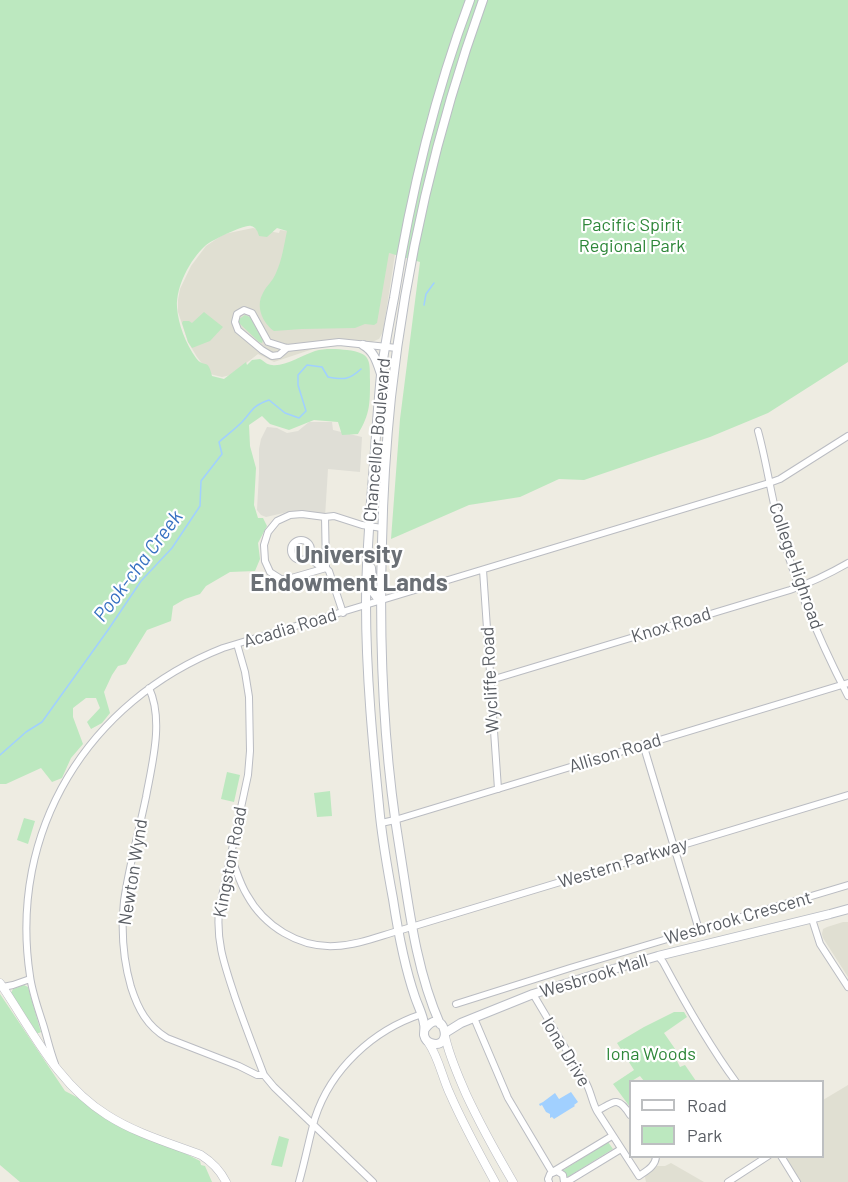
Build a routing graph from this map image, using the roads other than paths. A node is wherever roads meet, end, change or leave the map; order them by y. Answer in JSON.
{"nodes":[{"id":1,"x":470,"y":0,"type":"edge"},
{"id":2,"x":483,"y":0,"type":"edge"},
{"id":3,"x":267,"y":342,"type":"junction"},
{"id":4,"x":363,"y":345,"type":"junction"},
{"id":5,"x":385,"y":347,"type":"junction"},
{"id":6,"x":287,"y":348,"type":"junction"},
{"id":7,"x":397,"y":348,"type":"junction"},
{"id":8,"x":262,"y":350,"type":"junction"},
{"id":9,"x":381,"y":375,"type":"junction"},
{"id":10,"x":758,"y":431,"type":"dead end"},
{"id":11,"x":848,"y":436,"type":"edge"},
{"id":12,"x":769,"y":483,"type":"junction"},
{"id":13,"x":325,"y":517,"type":"junction"},
{"id":14,"x":369,"y":526,"type":"junction"},
{"id":15,"x":382,"y":528,"type":"junction"},
{"id":16,"x":368,"y":547,"type":"junction"},
{"id":17,"x":308,"y":557,"type":"dead end"},
{"id":18,"x":848,"y":563,"type":"edge"},
{"id":19,"x":326,"y":568,"type":"junction"},
{"id":20,"x":483,"y":570,"type":"junction"},
{"id":21,"x":800,"y":586,"type":"junction"},
{"id":22,"x":380,"y":601,"type":"junction"},
{"id":23,"x":366,"y":605,"type":"junction"},
{"id":24,"x":343,"y":613,"type":"junction"},
{"id":25,"x":237,"y":644,"type":"junction"},
{"id":26,"x":490,"y":680,"type":"junction"},
{"id":27,"x":845,"y":684,"type":"edge"},
{"id":28,"x":149,"y":688,"type":"junction"},
{"id":29,"x":848,"y":696,"type":"edge"},
{"id":30,"x":643,"y":744,"type":"junction"},
{"id":31,"x":498,"y":789,"type":"junction"},
{"id":32,"x":848,"y":795,"type":"edge"},
{"id":33,"x":395,"y":820,"type":"junction"},
{"id":34,"x":381,"y":823,"type":"junction"},
{"id":35,"x":675,"y":848,"type":"junction"},
{"id":36,"x":231,"y":857,"type":"junction"},
{"id":37,"x":848,"y":885,"type":"edge"},
{"id":38,"x":848,"y":909,"type":"edge"},
{"id":39,"x":848,"y":915,"type":"edge"},
{"id":40,"x":813,"y":921,"type":"junction"},
{"id":41,"x":413,"y":927,"type":"junction"},
{"id":42,"x":699,"y":930,"type":"junction"},
{"id":43,"x":398,"y":932,"type":"junction"},
{"id":44,"x":658,"y":956,"type":"junction"},
{"id":45,"x":30,"y":979,"type":"junction"},
{"id":46,"x":1,"y":985,"type":"edge"},
{"id":47,"x":848,"y":987,"type":"edge"},
{"id":48,"x":533,"y":994,"type":"junction"},
{"id":49,"x":456,"y":1004,"type":"dead end"},
{"id":50,"x":422,"y":1014,"type":"junction"},
{"id":51,"x":474,"y":1018,"type":"junction"},
{"id":52,"x":424,"y":1029,"type":"junction"},
{"id":53,"x":45,"y":1030,"type":"junction"},
{"id":54,"x":443,"y":1030,"type":"junction"},
{"id":55,"x":37,"y":1040,"type":"junction"},
{"id":56,"x":428,"y":1042,"type":"junction"},
{"id":57,"x":58,"y":1071,"type":"junction"},
{"id":58,"x":264,"y":1075,"type":"junction"},
{"id":59,"x":734,"y":1080,"type":"edge"},
{"id":60,"x":597,"y":1111,"type":"junction"},
{"id":61,"x":629,"y":1113,"type":"edge"},
{"id":62,"x":314,"y":1124,"type":"junction"},
{"id":63,"x":612,"y":1136,"type":"junction"},
{"id":64,"x":621,"y":1149,"type":"junction"},
{"id":65,"x":656,"y":1158,"type":"edge"},
{"id":66,"x":765,"y":1158,"type":"edge"},
{"id":67,"x":783,"y":1158,"type":"edge"},
{"id":68,"x":553,"y":1172,"type":"junction"},
{"id":69,"x":640,"y":1179,"type":"edge"},
{"id":70,"x":226,"y":1182,"type":"edge"},
{"id":71,"x":299,"y":1182,"type":"edge"},
{"id":72,"x":373,"y":1182,"type":"edge"},
{"id":73,"x":495,"y":1182,"type":"edge"},
{"id":74,"x":513,"y":1182,"type":"edge"},
{"id":75,"x":549,"y":1182,"type":"edge"},
{"id":76,"x":564,"y":1182,"type":"edge"},
{"id":77,"x":728,"y":1182,"type":"edge"},
{"id":78,"x":797,"y":1182,"type":"edge"}],
"edges":[{"from":1,"to":5,"type":"main road","name":"Chancellor Boulevard"},
{"from":2,"to":7,"type":"main road","name":"Chancellor Boulevard"},
{"from":3,"to":6,"type":"street"},
{"from":3,"to":8,"type":"street"},
{"from":3,"to":8,"type":"street"},
{"from":4,"to":5,"type":"street"},
{"from":4,"to":6,"type":"street"},
{"from":4,"to":9,"type":"main road"},
{"from":5,"to":7,"type":"street"},
{"from":5,"to":9,"type":"main road","name":"Chancellor Boulevard"},
{"from":6,"to":8,"type":"street"},
{"from":7,"to":15,"type":"main road","name":"Chancellor Boulevard"},
{"from":9,"to":14,"type":"main road","name":"Chancellor Boulevard"},
{"from":10,"to":12,"type":"street","name":"College Highroad"},
{"from":11,"to":12,"type":"street","name":"Acadia Road"},
{"from":12,"to":20,"type":"street","name":"Acadia Road"},
{"from":12,"to":21,"type":"street","name":"College Highroad"},
{"from":13,"to":14,"type":"street"},
{"from":13,"to":19,"type":"street"},
{"from":13,"to":19,"type":"street"},
{"from":14,"to":15,"type":"street"},
{"from":14,"to":16,"type":"main road","name":"Chancellor Boulevard"},
{"from":15,"to":22,"type":"main road","name":"Chancellor Boulevard"},
{"from":16,"to":22,"type":"main road"},
{"from":16,"to":23,"type":"main road","name":"Chancellor Boulevard"},
{"from":17,"to":19,"type":"street"},
{"from":18,"to":21,"type":"street","name":"Knox Road"},
{"from":19,"to":24,"type":"street"},
{"from":20,"to":22,"type":"street","name":"Acadia Road"},
{"from":20,"to":26,"type":"street","name":"Wycliffe Road"},
{"from":21,"to":26,"type":"street","name":"Knox Road"},
{"from":21,"to":27,"type":"street","name":"College Highroad"},
{"from":22,"to":23,"type":"street","name":"Acadia Road"},
{"from":22,"to":33,"type":"main road","name":"Chancellor Boulevard"},
{"from":23,"to":24,"type":"street","name":"Acadia Road"},
{"from":23,"to":34,"type":"main road","name":"Chancellor Boulevard"},
{"from":24,"to":25,"type":"street","name":"Acadia Road"},
{"from":25,"to":28,"type":"street","name":"Acadia Road"},
{"from":25,"to":36,"type":"street","name":"Kingston Road"},
{"from":26,"to":31,"type":"street","name":"Wycliffe Road"},
{"from":27,"to":29,"type":"street","name":"College Highroad"},
{"from":27,"to":30,"type":"street","name":"Allison Road"},
{"from":28,"to":45,"type":"street","name":"Acadia Road"},
{"from":28,"to":58,"type":"street","name":"Newton Wynd"},
{"from":30,"to":31,"type":"street","name":"Allison Road"},
{"from":30,"to":35,"type":"street"},
{"from":31,"to":33,"type":"street","name":"Allison Road"},
{"from":32,"to":35,"type":"street","name":"Western Parkway"},
{"from":33,"to":34,"type":"street","name":"Allison Road"},
{"from":33,"to":41,"type":"main road","name":"Chancellor Boulevard"},
{"from":34,"to":43,"type":"main road","name":"Chancellor Boulevard"},
{"from":35,"to":41,"type":"street","name":"Western Parkway"},
{"from":35,"to":42,"type":"street"},
{"from":36,"to":43,"type":"street","name":"Western Parkway"},
{"from":36,"to":58,"type":"street","name":"Kingston Road"},
{"from":37,"to":42,"type":"street","name":"Wesbrook Crescent"},
{"from":38,"to":40,"type":"main road","name":"Wesbrook Mall"},
{"from":39,"to":40,"type":"main road","name":"Wesbrook Mall"},
{"from":40,"to":44,"type":"main road","name":"Wesbrook Mall"},
{"from":40,"to":47,"type":"street"},
{"from":41,"to":43,"type":"street","name":"Western Parkway"},
{"from":41,"to":54,"type":"main road","name":"Chancellor Boulevard"},
{"from":42,"to":49,"type":"street","name":"Wesbrook Crescent"},
{"from":43,"to":50,"type":"main road","name":"Chancellor Boulevard"},
{"from":44,"to":48,"type":"main road","name":"Wesbrook Mall"},
{"from":44,"to":59,"type":"street"},
{"from":45,"to":46,"type":"street"},
{"from":45,"to":53,"type":"street","name":"Acadia Road"},
{"from":46,"to":55,"type":"street"},
{"from":48,"to":51,"type":"main road","name":"Wesbrook Mall"},
{"from":48,"to":60,"type":"street","name":"Iona Drive"},
{"from":50,"to":52,"type":"main road","name":"Chancellor Boulevard"},
{"from":50,"to":62,"type":"street"},
{"from":51,"to":54,"type":"main road","name":"Wesbrook Mall"},
{"from":51,"to":68,"type":"street"},
{"from":52,"to":54,"type":"main road"},
{"from":52,"to":56,"type":"main road"},
{"from":53,"to":55,"type":"street"},
{"from":53,"to":57,"type":"street","name":"Acadia Road"},
{"from":54,"to":56,"type":"main road"},
{"from":54,"to":74,"type":"street","name":"Chancellor Boulevard"},
{"from":55,"to":57,"type":"street"},
{"from":56,"to":73,"type":"street"},
{"from":57,"to":70,"type":"street"},
{"from":58,"to":62,"type":"street","name":"Newton Wynd"},
{"from":60,"to":61,"type":"street"},
{"from":60,"to":63,"type":"street","name":"Iona Drive"},
{"from":62,"to":71,"type":"street"},
{"from":62,"to":72,"type":"street","name":"Newton Wynd"},
{"from":63,"to":64,"type":"street","name":"Iona Drive"},
{"from":63,"to":68,"type":"street"},
{"from":64,"to":69,"type":"street","name":"Iona Drive"},
{"from":64,"to":76,"type":"street"},
{"from":65,"to":69,"type":"street","name":"Iona Drive"},
{"from":66,"to":77,"type":"street"},
{"from":67,"to":78,"type":"street"},
{"from":68,"to":75,"type":"street"},
{"from":68,"to":76,"type":"street"}]}
